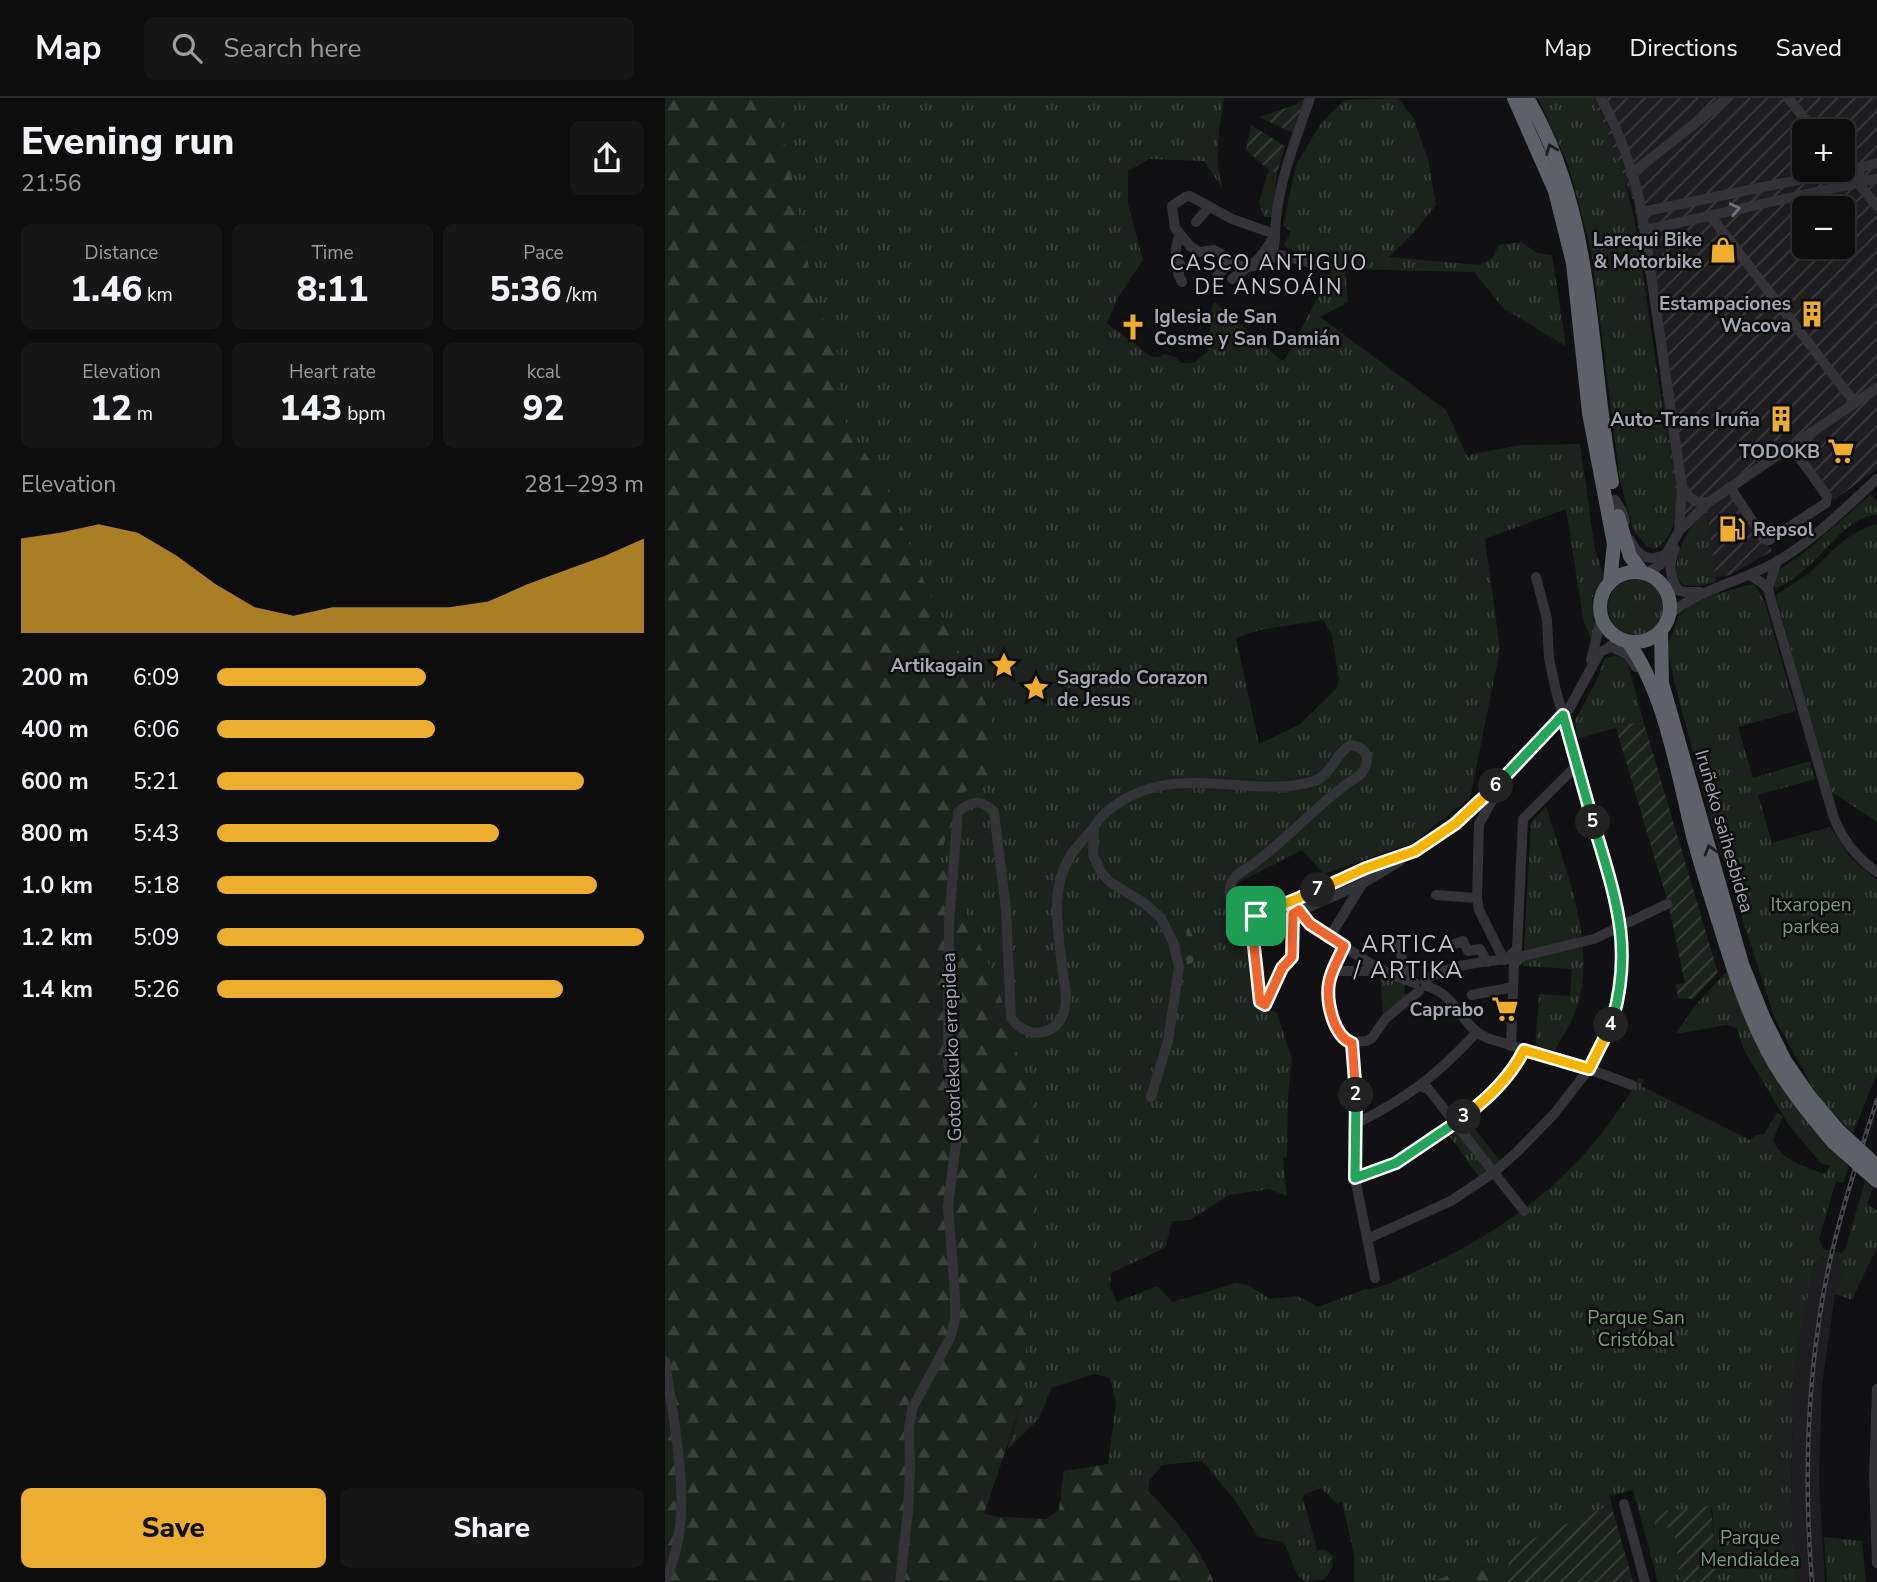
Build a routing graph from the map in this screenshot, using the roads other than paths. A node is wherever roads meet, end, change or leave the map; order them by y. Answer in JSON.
{"nodes":[{"id":1,"x":1310,"y":98,"type":"edge"},
{"id":2,"x":1514,"y":98,"type":"edge"},
{"id":3,"x":1527,"y":98,"type":"edge"},
{"id":4,"x":1601,"y":98,"type":"edge"},
{"id":5,"x":1727,"y":98,"type":"edge"},
{"id":6,"x":1788,"y":98,"type":"edge"},
{"id":7,"x":1805,"y":119,"type":"edge"},
{"id":8,"x":1877,"y":163,"type":"edge"},
{"id":9,"x":1855,"y":167,"type":"edge"},
{"id":10,"x":1632,"y":174,"type":"junction"},
{"id":11,"x":1877,"y":179,"type":"edge"},
{"id":12,"x":1792,"y":180,"type":"edge"},
{"id":13,"x":1854,"y":183,"type":"junction"},
{"id":14,"x":1877,"y":206,"type":"edge"},
{"id":15,"x":1209,"y":207,"type":"junction"},
{"id":16,"x":1642,"y":212,"type":"junction"},
{"id":17,"x":1709,"y":214,"type":"junction"},
{"id":18,"x":1196,"y":222,"type":"dead end"},
{"id":19,"x":1645,"y":230,"type":"junction"},
{"id":20,"x":1179,"y":236,"type":"junction"},
{"id":21,"x":1276,"y":238,"type":"junction"},
{"id":22,"x":1280,"y":255,"type":"junction"},
{"id":23,"x":1232,"y":260,"type":"junction"},
{"id":24,"x":1269,"y":260,"type":"junction"},
{"id":25,"x":1319,"y":265,"type":"dead end"},
{"id":26,"x":1248,"y":267,"type":"junction"},
{"id":27,"x":1217,"y":276,"type":"dead end"},
{"id":28,"x":1232,"y":279,"type":"dead end"},
{"id":29,"x":1182,"y":282,"type":"dead end"},
{"id":30,"x":1877,"y":388,"type":"edge"},
{"id":31,"x":1856,"y":403,"type":"junction"},
{"id":32,"x":1791,"y":446,"type":"junction"},
{"id":33,"x":1877,"y":479,"type":"edge"},
{"id":34,"x":1730,"y":487,"type":"junction"},
{"id":35,"x":1682,"y":492,"type":"junction"},
{"id":36,"x":1615,"y":500,"type":"junction"},
{"id":37,"x":1709,"y":502,"type":"junction"},
{"id":38,"x":1693,"y":517,"type":"junction"},
{"id":39,"x":1679,"y":531,"type":"junction"},
{"id":40,"x":1668,"y":554,"type":"junction"},
{"id":41,"x":1777,"y":561,"type":"junction"},
{"id":42,"x":1644,"y":573,"type":"junction"},
{"id":43,"x":1749,"y":576,"type":"junction"},
{"id":44,"x":1536,"y":577,"type":"dead end"},
{"id":45,"x":1610,"y":582,"type":"junction"},
{"id":46,"x":1664,"y":586,"type":"junction"},
{"id":47,"x":1768,"y":590,"type":"junction"},
{"id":48,"x":1679,"y":591,"type":"junction"},
{"id":49,"x":1704,"y":592,"type":"junction"},
{"id":50,"x":1669,"y":615,"type":"junction"},
{"id":51,"x":1602,"y":616,"type":"junction"},
{"id":52,"x":1661,"y":631,"type":"junction"},
{"id":53,"x":1621,"y":643,"type":"junction"},
{"id":54,"x":1584,"y":682,"type":"junction"},
{"id":55,"x":1563,"y":715,"type":"junction"},
{"id":56,"x":1576,"y":766,"type":"junction"},
{"id":57,"x":1505,"y":778,"type":"junction"},
{"id":58,"x":1094,"y":828,"type":"junction"},
{"id":59,"x":1408,"y":854,"type":"junction"},
{"id":60,"x":1877,"y":873,"type":"edge"},
{"id":61,"x":1362,"y":884,"type":"junction"},
{"id":62,"x":1436,"y":895,"type":"dead end"},
{"id":63,"x":1477,"y":898,"type":"junction"},
{"id":64,"x":1667,"y":904,"type":"dead end"},
{"id":65,"x":1299,"y":910,"type":"junction"},
{"id":66,"x":1256,"y":916,"type":"junction"},
{"id":67,"x":1621,"y":925,"type":"junction"},
{"id":68,"x":1330,"y":936,"type":"junction"},
{"id":69,"x":1397,"y":943,"type":"dead end"},
{"id":70,"x":1344,"y":946,"type":"junction"},
{"id":71,"x":1449,"y":946,"type":"dead end"},
{"id":72,"x":1504,"y":960,"type":"junction"},
{"id":73,"x":1486,"y":962,"type":"junction"},
{"id":74,"x":1333,"y":971,"type":"junction"},
{"id":75,"x":1381,"y":971,"type":"junction"},
{"id":76,"x":1418,"y":984,"type":"junction"},
{"id":77,"x":1513,"y":986,"type":"junction"},
{"id":78,"x":1472,"y":995,"type":"dead end"},
{"id":79,"x":1476,"y":1033,"type":"junction"},
{"id":80,"x":1352,"y":1043,"type":"junction"},
{"id":81,"x":1511,"y":1046,"type":"junction"},
{"id":82,"x":1524,"y":1050,"type":"junction"},
{"id":83,"x":1589,"y":1069,"type":"junction"},
{"id":84,"x":1632,"y":1085,"type":"dead end"},
{"id":85,"x":1422,"y":1086,"type":"junction"},
{"id":86,"x":1151,"y":1097,"type":"dead end"},
{"id":87,"x":1355,"y":1124,"type":"junction"},
{"id":88,"x":1455,"y":1124,"type":"junction"},
{"id":89,"x":1836,"y":1137,"type":"junction"},
{"id":90,"x":1877,"y":1166,"type":"edge"},
{"id":91,"x":1493,"y":1173,"type":"junction"},
{"id":92,"x":1355,"y":1178,"type":"junction"},
{"id":93,"x":1877,"y":1181,"type":"edge"},
{"id":94,"x":1524,"y":1211,"type":"dead end"},
{"id":95,"x":1367,"y":1239,"type":"junction"},
{"id":96,"x":1375,"y":1278,"type":"dead end"},
{"id":97,"x":665,"y":1361,"type":"edge"},
{"id":98,"x":1877,"y":1391,"type":"edge"},
{"id":99,"x":1876,"y":1477,"type":"edge"},
{"id":100,"x":1624,"y":1504,"type":"dead end"},
{"id":101,"x":1877,"y":1563,"type":"edge"},
{"id":102,"x":665,"y":1581,"type":"edge"},
{"id":103,"x":900,"y":1582,"type":"edge"},
{"id":104,"x":1645,"y":1582,"type":"edge"}],
"edges":[{"from":1,"to":21,"type":"street"},
{"from":2,"to":45,"type":"highway"},
{"from":36,"to":3,"type":"highway","one_way":true},
{"from":4,"to":10,"type":"street"},
{"from":5,"to":10,"type":"street"},
{"from":6,"to":7,"type":"street"},
{"from":8,"to":9,"type":"street"},
{"from":10,"to":16,"type":"street"},
{"from":11,"to":13,"type":"street"},
{"from":12,"to":16,"type":"street"},
{"from":13,"to":14,"type":"street"},
{"from":17,"to":13,"type":"street","one_way":true},
{"from":15,"to":18,"type":"street"},
{"from":15,"to":20,"type":"street"},
{"from":15,"to":21,"type":"street"},
{"from":16,"to":19,"type":"street"},
{"from":17,"to":19,"type":"street"},
{"from":17,"to":31,"type":"street"},
{"from":19,"to":35,"type":"street"},
{"from":20,"to":23,"type":"street"},
{"from":20,"to":29,"type":"street"},
{"from":21,"to":22,"type":"street"},
{"from":21,"to":24,"type":"street"},
{"from":21,"to":26,"type":"street"},
{"from":22,"to":24,"type":"street"},
{"from":22,"to":25,"type":"street"},
{"from":23,"to":26,"type":"street"},
{"from":23,"to":27,"type":"street"},
{"from":24,"to":26,"type":"street"},
{"from":26,"to":28,"type":"street"},
{"from":30,"to":31,"type":"street"},
{"from":31,"to":32,"type":"street"},
{"from":32,"to":34,"type":"street"},
{"from":32,"to":34,"type":"street"},
{"from":33,"to":41,"type":"street"},
{"from":34,"to":37,"type":"street"},
{"from":35,"to":37,"type":"street"},
{"from":35,"to":38,"type":"street"},
{"from":35,"to":39,"type":"street"},
{"from":36,"to":40,"type":"street"},
{"from":36,"to":42,"type":"highway"},
{"from":37,"to":38,"type":"street"},
{"from":38,"to":39,"type":"street"},
{"from":38,"to":48,"type":"street"},
{"from":39,"to":40,"type":"street"},
{"from":40,"to":42,"type":"street"},
{"from":41,"to":43,"type":"street"},
{"from":41,"to":47,"type":"street"},
{"from":42,"to":45,"type":"highway"},
{"from":42,"to":46,"type":"highway"},
{"from":43,"to":47,"type":"street"},
{"from":43,"to":49,"type":"street"},
{"from":44,"to":55,"type":"street"},
{"from":45,"to":51,"type":"highway"},
{"from":46,"to":48,"type":"street"},
{"from":46,"to":50,"type":"highway"},
{"from":47,"to":60,"type":"street"},
{"from":48,"to":49,"type":"street"},
{"from":49,"to":50,"type":"street"},
{"from":50,"to":52,"type":"highway"},
{"from":51,"to":53,"type":"highway"},
{"from":51,"to":54,"type":"street"},
{"from":52,"to":53,"type":"highway"},
{"from":89,"to":52,"type":"highway","name":"Iruñeko saihesbidea","one_way":true},
{"from":53,"to":54,"type":"street"},
{"from":53,"to":89,"type":"highway","name":"Iruñeko saihesbidea"},
{"from":54,"to":55,"type":"street"},
{"from":55,"to":56,"type":"street"},
{"from":55,"to":57,"type":"street"},
{"from":56,"to":67,"type":"street"},
{"from":56,"to":72,"type":"street"},
{"from":57,"to":59,"type":"street"},
{"from":57,"to":63,"type":"street"},
{"from":58,"to":66,"type":"street"},
{"from":58,"to":86,"type":"street"},
{"from":58,"to":103,"type":"street","name":"Gotorlekuko errepidea"},
{"from":59,"to":61,"type":"street"},
{"from":59,"to":66,"type":"street"},
{"from":61,"to":65,"type":"street"},
{"from":61,"to":68,"type":"street"},
{"from":62,"to":63,"type":"street"},
{"from":63,"to":72,"type":"street"},
{"from":64,"to":67,"type":"street"},
{"from":65,"to":66,"type":"street"},
{"from":65,"to":68,"type":"street"},
{"from":67,"to":77,"type":"street"},
{"from":67,"to":83,"type":"street"},
{"from":68,"to":70,"type":"street"},
{"from":69,"to":76,"type":"street"},
{"from":70,"to":74,"type":"street"},
{"from":70,"to":75,"type":"street"},
{"from":71,"to":73,"type":"street"},
{"from":72,"to":73,"type":"street"},
{"from":73,"to":76,"type":"street"},
{"from":74,"to":75,"type":"street"},
{"from":74,"to":80,"type":"street"},
{"from":75,"to":76,"type":"street"},
{"from":76,"to":79,"type":"street"},
{"from":76,"to":80,"type":"street"},
{"from":77,"to":78,"type":"street"},
{"from":77,"to":81,"type":"street"},
{"from":79,"to":81,"type":"street"},
{"from":79,"to":85,"type":"street"},
{"from":80,"to":87,"type":"street"},
{"from":81,"to":82,"type":"street"},
{"from":82,"to":83,"type":"street"},
{"from":82,"to":88,"type":"street"},
{"from":83,"to":84,"type":"street"},
{"from":83,"to":91,"type":"street"},
{"from":85,"to":87,"type":"street"},
{"from":85,"to":88,"type":"street"},
{"from":87,"to":92,"type":"street"},
{"from":88,"to":91,"type":"street"},
{"from":88,"to":92,"type":"street"},
{"from":89,"to":90,"type":"highway","name":"Iruñeko saihesbidea","bridge":true},
{"from":89,"to":93,"type":"highway","name":"Iruñeko saihesbidea","bridge":true},
{"from":91,"to":94,"type":"street"},
{"from":91,"to":95,"type":"street"},
{"from":92,"to":95,"type":"street"},
{"from":95,"to":96,"type":"street"},
{"from":97,"to":102,"type":"street"},
{"from":98,"to":99,"type":"street"},
{"from":99,"to":101,"type":"street"},
{"from":100,"to":104,"type":"street"}]}
